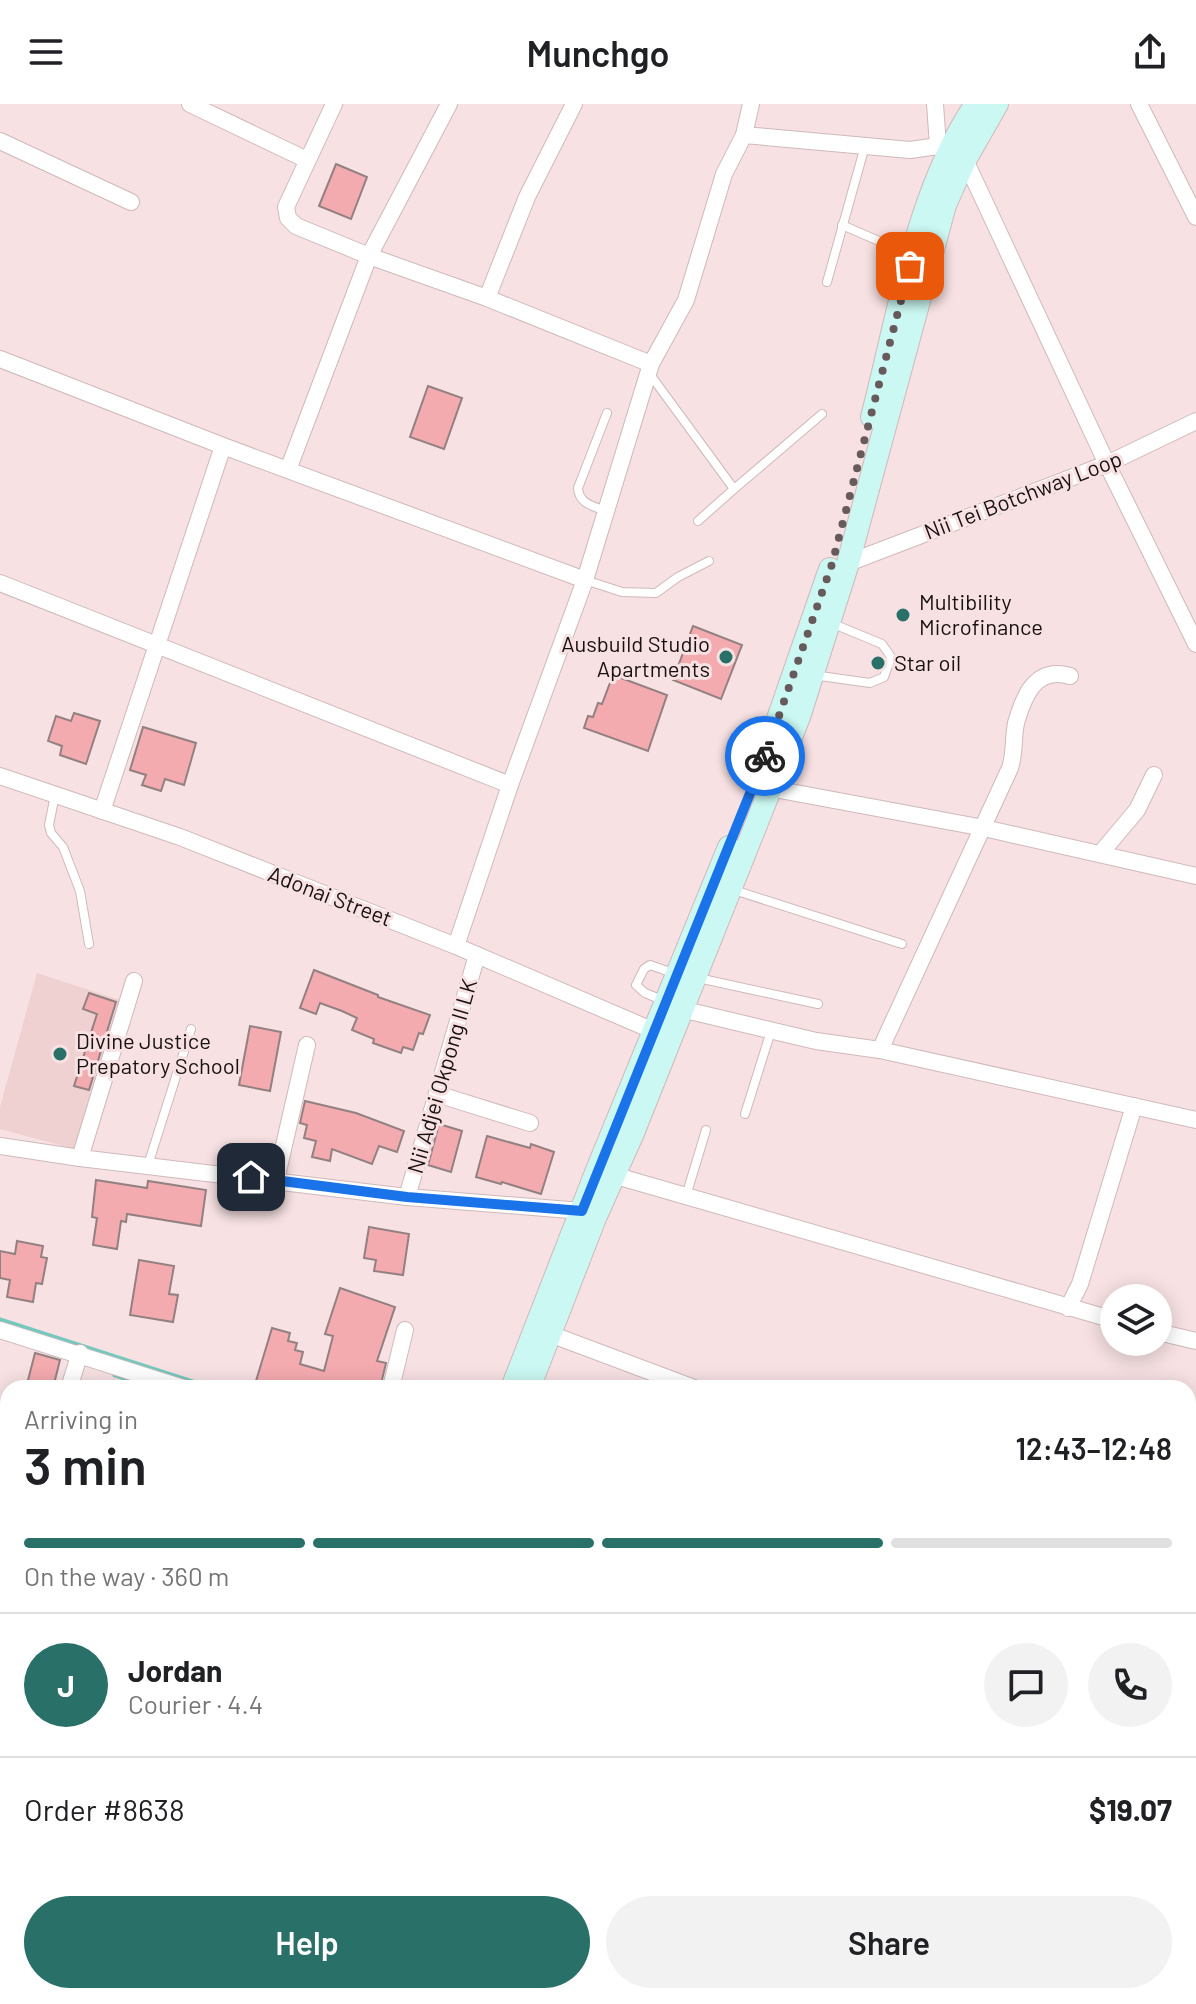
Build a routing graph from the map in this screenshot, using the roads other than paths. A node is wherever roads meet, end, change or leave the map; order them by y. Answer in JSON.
{"nodes":[{"id":1,"x":190,"y":104,"type":"edge"},
{"id":2,"x":334,"y":104,"type":"edge"},
{"id":3,"x":449,"y":104,"type":"edge"},
{"id":4,"x":574,"y":104,"type":"edge"},
{"id":5,"x":751,"y":104,"type":"edge"},
{"id":6,"x":935,"y":104,"type":"edge"},
{"id":7,"x":976,"y":104,"type":"edge"},
{"id":8,"x":997,"y":104,"type":"edge"},
{"id":9,"x":1139,"y":104,"type":"edge"},
{"id":10,"x":744,"y":135,"type":"junction"},
{"id":11,"x":0,"y":141,"type":"edge"},
{"id":12,"x":865,"y":146,"type":"junction"},
{"id":13,"x":951,"y":153,"type":"junction"},
{"id":14,"x":307,"y":160,"type":"junction"},
{"id":15,"x":131,"y":202,"type":"dead end"},
{"id":16,"x":1196,"y":217,"type":"edge"},
{"id":17,"x":842,"y":225,"type":"junction"},
{"id":18,"x":369,"y":256,"type":"junction"},
{"id":19,"x":913,"y":256,"type":"junction"},
{"id":20,"x":827,"y":282,"type":"dead end"},
{"id":21,"x":487,"y":298,"type":"junction"},
{"id":22,"x":897,"y":356,"type":"junction"},
{"id":23,"x":0,"y":359,"type":"edge"},
{"id":24,"x":650,"y":368,"type":"junction"},
{"id":25,"x":607,"y":413,"type":"dead end"},
{"id":26,"x":822,"y":414,"type":"dead end"},
{"id":27,"x":1196,"y":421,"type":"edge"},
{"id":28,"x":223,"y":446,"type":"junction"},
{"id":29,"x":1107,"y":464,"type":"junction"},
{"id":30,"x":288,"y":470,"type":"junction"},
{"id":31,"x":734,"y":489,"type":"junction"},
{"id":32,"x":606,"y":511,"type":"junction"},
{"id":33,"x":698,"y":521,"type":"dead end"},
{"id":34,"x":709,"y":561,"type":"dead end"},
{"id":35,"x":848,"y":563,"type":"junction"},
{"id":36,"x":585,"y":580,"type":"junction"},
{"id":37,"x":0,"y":583,"type":"edge"},
{"id":38,"x":830,"y":623,"type":"junction"},
{"id":39,"x":1196,"y":644,"type":"edge"},
{"id":40,"x":158,"y":645,"type":"junction"},
{"id":41,"x":813,"y":675,"type":"junction"},
{"id":42,"x":1070,"y":676,"type":"dead end"},
{"id":43,"x":1154,"y":775,"type":"dead end"},
{"id":44,"x":0,"y":776,"type":"edge"},
{"id":45,"x":510,"y":785,"type":"junction"},
{"id":46,"x":769,"y":788,"type":"junction"},
{"id":47,"x":55,"y":795,"type":"junction"},
{"id":48,"x":102,"y":811,"type":"junction"},
{"id":49,"x":984,"y":828,"type":"junction"},
{"id":50,"x":1100,"y":854,"type":"junction"},
{"id":51,"x":1196,"y":876,"type":"edge"},
{"id":52,"x":729,"y":888,"type":"junction"},
{"id":53,"x":89,"y":944,"type":"dead end"},
{"id":54,"x":902,"y":944,"type":"dead end"},
{"id":55,"x":456,"y":946,"type":"junction"},
{"id":56,"x":477,"y":955,"type":"junction"},
{"id":57,"x":685,"y":976,"type":"junction"},
{"id":58,"x":134,"y":981,"type":"dead end"},
{"id":59,"x":818,"y":1004,"type":"dead end"},
{"id":60,"x":674,"y":1005,"type":"junction"},
{"id":61,"x":191,"y":1029,"type":"dead end"},
{"id":62,"x":771,"y":1030,"type":"junction"},
{"id":63,"x":654,"y":1031,"type":"junction"},
{"id":64,"x":307,"y":1045,"type":"dead end"},
{"id":65,"x":880,"y":1050,"type":"junction"},
{"id":66,"x":437,"y":1094,"type":"junction"},
{"id":67,"x":1134,"y":1106,"type":"junction"},
{"id":68,"x":745,"y":1114,"type":"dead end"},
{"id":69,"x":1196,"y":1120,"type":"edge"},
{"id":70,"x":530,"y":1123,"type":"dead end"},
{"id":71,"x":624,"y":1129,"type":"junction"},
{"id":72,"x":706,"y":1130,"type":"dead end"},
{"id":73,"x":0,"y":1146,"type":"edge"},
{"id":74,"x":80,"y":1158,"type":"junction"},
{"id":75,"x":148,"y":1166,"type":"junction"},
{"id":76,"x":613,"y":1175,"type":"junction"},
{"id":77,"x":276,"y":1180,"type":"junction"},
{"id":78,"x":686,"y":1196,"type":"junction"},
{"id":79,"x":407,"y":1197,"type":"junction"},
{"id":80,"x":582,"y":1211,"type":"junction"},
{"id":81,"x":1068,"y":1308,"type":"junction"},
{"id":82,"x":1100,"y":1316,"type":"edge"},
{"id":83,"x":0,"y":1330,"type":"edge"},
{"id":84,"x":405,"y":1330,"type":"dead end"},
{"id":85,"x":550,"y":1334,"type":"junction"},
{"id":86,"x":1172,"y":1335,"type":"edge"},
{"id":87,"x":1196,"y":1341,"type":"edge"},
{"id":88,"x":80,"y":1353,"type":"junction"},
{"id":89,"x":72,"y":1380,"type":"edge"},
{"id":90,"x":159,"y":1380,"type":"edge"},
{"id":91,"x":393,"y":1380,"type":"edge"},
{"id":92,"x":515,"y":1380,"type":"edge"},
{"id":93,"x":532,"y":1380,"type":"edge"},
{"id":94,"x":673,"y":1380,"type":"edge"}],
"edges":[{"from":1,"to":14,"type":"street"},
{"from":2,"to":14,"type":"street"},
{"from":3,"to":18,"type":"street"},
{"from":4,"to":21,"type":"street"},
{"from":5,"to":10,"type":"street"},
{"from":6,"to":13,"type":"street"},
{"from":7,"to":13,"type":"main road"},
{"from":8,"to":13,"type":"main road"},
{"from":9,"to":16,"type":"street"},
{"from":10,"to":12,"type":"street"},
{"from":10,"to":24,"type":"street"},
{"from":11,"to":15,"type":"street"},
{"from":12,"to":13,"type":"street"},
{"from":12,"to":17,"type":"lane"},
{"from":13,"to":19,"type":"main road"},
{"from":13,"to":22,"type":"main road"},
{"from":13,"to":29,"type":"street"},
{"from":14,"to":18,"type":"street"},
{"from":17,"to":19,"type":"lane"},
{"from":17,"to":20,"type":"lane"},
{"from":18,"to":21,"type":"street"},
{"from":18,"to":30,"type":"street"},
{"from":19,"to":22,"type":"main road"},
{"from":21,"to":24,"type":"street"},
{"from":22,"to":35,"type":"main road"},
{"from":22,"to":57,"type":"main road"},
{"from":23,"to":28,"type":"street"},
{"from":24,"to":31,"type":"lane"},
{"from":24,"to":32,"type":"street"},
{"from":25,"to":32,"type":"lane"},
{"from":26,"to":31,"type":"lane"},
{"from":27,"to":29,"type":"street","name":"Nii Tei Botchway Loop"},
{"from":28,"to":30,"type":"street"},
{"from":28,"to":40,"type":"street"},
{"from":29,"to":35,"type":"street","name":"Nii Tei Botchway Loop"},
{"from":29,"to":39,"type":"street"},
{"from":30,"to":36,"type":"street"},
{"from":31,"to":33,"type":"lane"},
{"from":32,"to":36,"type":"street"},
{"from":34,"to":36,"type":"lane"},
{"from":35,"to":38,"type":"main road"},
{"from":36,"to":45,"type":"street"},
{"from":37,"to":40,"type":"street"},
{"from":38,"to":41,"type":"main road"},
{"from":38,"to":41,"type":"lane"},
{"from":40,"to":45,"type":"street"},
{"from":40,"to":48,"type":"street"},
{"from":41,"to":46,"type":"main road"},
{"from":42,"to":49,"type":"street"},
{"from":43,"to":50,"type":"street"},
{"from":44,"to":47,"type":"street","name":"Adonai Street"},
{"from":45,"to":55,"type":"street"},
{"from":46,"to":49,"type":"street"},
{"from":46,"to":52,"type":"main road"},
{"from":47,"to":48,"type":"street","name":"Adonai Street"},
{"from":47,"to":53,"type":"lane"},
{"from":48,"to":55,"type":"street","name":"Adonai Street"},
{"from":49,"to":50,"type":"street"},
{"from":49,"to":65,"type":"street"},
{"from":50,"to":51,"type":"street"},
{"from":52,"to":54,"type":"lane"},
{"from":52,"to":57,"type":"main road"},
{"from":55,"to":56,"type":"street","name":"Adonai Street"},
{"from":56,"to":63,"type":"street","name":"Adonai Street"},
{"from":56,"to":66,"type":"street","name":"Nii Adjei Okpong II LK"},
{"from":57,"to":59,"type":"lane"},
{"from":57,"to":60,"type":"main road"},
{"from":57,"to":60,"type":"lane"},
{"from":58,"to":74,"type":"street"},
{"from":60,"to":62,"type":"street"},
{"from":60,"to":63,"type":"main road"},
{"from":60,"to":71,"type":"main road"},
{"from":61,"to":75,"type":"lane"},
{"from":62,"to":65,"type":"street"},
{"from":62,"to":68,"type":"lane"},
{"from":63,"to":71,"type":"main road"},
{"from":64,"to":77,"type":"street"},
{"from":65,"to":67,"type":"street"},
{"from":66,"to":70,"type":"street"},
{"from":66,"to":79,"type":"street","name":"Nii Adjei Okpong II LK"},
{"from":67,"to":69,"type":"street"},
{"from":67,"to":81,"type":"street"},
{"from":71,"to":76,"type":"main road"},
{"from":71,"to":80,"type":"main road"},
{"from":72,"to":78,"type":"lane"},
{"from":73,"to":74,"type":"street"},
{"from":74,"to":75,"type":"street"},
{"from":75,"to":77,"type":"street"},
{"from":76,"to":78,"type":"street"},
{"from":76,"to":85,"type":"main road"},
{"from":77,"to":79,"type":"street"},
{"from":78,"to":81,"type":"street"},
{"from":79,"to":80,"type":"street"},
{"from":80,"to":92,"type":"main road"},
{"from":81,"to":82,"type":"street"},
{"from":83,"to":88,"type":"street"},
{"from":84,"to":91,"type":"street"},
{"from":85,"to":93,"type":"main road"},
{"from":85,"to":94,"type":"street"},
{"from":86,"to":87,"type":"street"},
{"from":88,"to":89,"type":"street"},
{"from":88,"to":90,"type":"street"}]}
